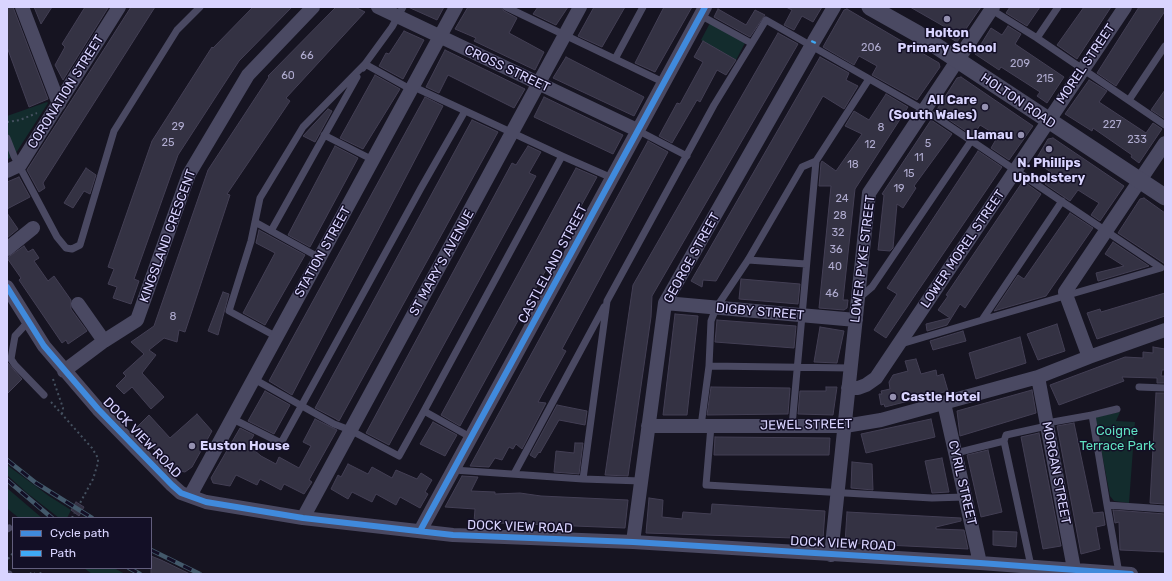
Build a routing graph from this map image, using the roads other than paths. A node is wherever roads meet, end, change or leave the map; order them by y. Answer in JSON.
{"nodes":[{"id":1,"x":22,"y":7,"type":"edge"},
{"id":2,"x":119,"y":7,"type":"edge"},
{"id":3,"x":200,"y":7,"type":"edge"},
{"id":4,"x":313,"y":7,"type":"edge"},
{"id":5,"x":378,"y":7,"type":"edge"},
{"id":6,"x":456,"y":7,"type":"edge"},
{"id":7,"x":506,"y":7,"type":"edge"},
{"id":8,"x":525,"y":7,"type":"edge"},
{"id":9,"x":580,"y":7,"type":"edge"},
{"id":10,"x":643,"y":7,"type":"edge"},
{"id":11,"x":834,"y":7,"type":"edge"},
{"id":12,"x":870,"y":7,"type":"edge"},
{"id":13,"x":1058,"y":7,"type":"edge"},
{"id":14,"x":1125,"y":7,"type":"edge"},
{"id":15,"x":992,"y":8,"type":"edge"},
{"id":16,"x":703,"y":11,"type":"edge"},
{"id":17,"x":401,"y":12,"type":"edge"},
{"id":18,"x":521,"y":14,"type":"junction"},
{"id":19,"x":565,"y":36,"type":"junction"},
{"id":20,"x":440,"y":37,"type":"junction"},
{"id":21,"x":1037,"y":38,"type":"junction"},
{"id":22,"x":751,"y":43,"type":"junction"},
{"id":23,"x":812,"y":44,"type":"junction"},
{"id":24,"x":1165,"y":46,"type":"edge"},
{"id":25,"x":615,"y":59,"type":"junction"},
{"id":26,"x":958,"y":60,"type":"junction"},
{"id":27,"x":365,"y":64,"type":"junction"},
{"id":28,"x":1083,"y":69,"type":"junction"},
{"id":29,"x":869,"y":79,"type":"junction"},
{"id":30,"x":663,"y":82,"type":"junction"},
{"id":31,"x":540,"y":84,"type":"junction"},
{"id":32,"x":413,"y":89,"type":"junction"},
{"id":33,"x":1129,"y":100,"type":"junction"},
{"id":34,"x":58,"y":104,"type":"junction"},
{"id":35,"x":924,"y":110,"type":"junction"},
{"id":36,"x":465,"y":111,"type":"junction"},
{"id":37,"x":1048,"y":121,"type":"junction"},
{"id":38,"x":1165,"y":125,"type":"edge"},
{"id":39,"x":637,"y":130,"type":"junction"},
{"id":40,"x":513,"y":132,"type":"junction"},
{"id":41,"x":324,"y":135,"type":"junction"},
{"id":42,"x":7,"y":138,"type":"edge"},
{"id":43,"x":971,"y":140,"type":"junction"},
{"id":44,"x":1165,"y":143,"type":"edge"},
{"id":45,"x":562,"y":156,"type":"junction"},
{"id":46,"x":687,"y":156,"type":"junction"},
{"id":47,"x":373,"y":160,"type":"junction"},
{"id":48,"x":816,"y":161,"type":"junction"},
{"id":49,"x":13,"y":168,"type":"edge"},
{"id":50,"x":1016,"y":170,"type":"junction"},
{"id":51,"x":612,"y":178,"type":"junction"},
{"id":52,"x":1140,"y":180,"type":"junction"},
{"id":53,"x":1165,"y":197,"type":"edge"},
{"id":54,"x":1062,"y":201,"type":"junction"},
{"id":55,"x":255,"y":222,"type":"junction"},
{"id":56,"x":33,"y":228,"type":"dead end"},
{"id":57,"x":271,"y":231,"type":"junction"},
{"id":58,"x":1106,"y":231,"type":"junction"},
{"id":59,"x":7,"y":249,"type":"edge"},
{"id":60,"x":320,"y":258,"type":"junction"},
{"id":61,"x":748,"y":260,"type":"junction"},
{"id":62,"x":806,"y":264,"type":"junction"},
{"id":63,"x":1163,"y":269,"type":"edge"},
{"id":64,"x":7,"y":287,"type":"edge"},
{"id":65,"x":1066,"y":295,"type":"junction"},
{"id":66,"x":858,"y":300,"type":"junction"},
{"id":67,"x":607,"y":301,"type":"junction"},
{"id":68,"x":78,"y":304,"type":"dead end"},
{"id":69,"x":665,"y":304,"type":"junction"},
{"id":70,"x":716,"y":308,"type":"junction"},
{"id":71,"x":802,"y":315,"type":"junction"},
{"id":72,"x":856,"y":320,"type":"junction"},
{"id":73,"x":982,"y":320,"type":"junction"},
{"id":74,"x":28,"y":322,"type":"junction"},
{"id":75,"x":1165,"y":330,"type":"edge"},
{"id":76,"x":277,"y":337,"type":"junction"},
{"id":77,"x":104,"y":341,"type":"junction"},
{"id":78,"x":900,"y":344,"type":"junction"},
{"id":79,"x":1089,"y":356,"type":"junction"},
{"id":80,"x":708,"y":366,"type":"junction"},
{"id":81,"x":797,"y":367,"type":"junction"},
{"id":82,"x":850,"y":368,"type":"junction"},
{"id":83,"x":62,"y":369,"type":"junction"},
{"id":84,"x":1038,"y":377,"type":"junction"},
{"id":85,"x":254,"y":379,"type":"junction"},
{"id":86,"x":1139,"y":387,"type":"dead end"},
{"id":87,"x":848,"y":388,"type":"junction"},
{"id":88,"x":1165,"y":388,"type":"edge"},
{"id":89,"x":44,"y":395,"type":"road end"},
{"id":90,"x":944,"y":403,"type":"junction"},
{"id":91,"x":302,"y":405,"type":"junction"},
{"id":92,"x":1117,"y":409,"type":"dead end"},
{"id":93,"x":424,"y":411,"type":"junction"},
{"id":94,"x":1092,"y":415,"type":"junction"},
{"id":95,"x":233,"y":419,"type":"junction"},
{"id":96,"x":1047,"y":424,"type":"junction"},
{"id":97,"x":648,"y":426,"type":"junction"},
{"id":98,"x":706,"y":426,"type":"junction"},
{"id":99,"x":792,"y":426,"type":"junction"},
{"id":100,"x":845,"y":426,"type":"junction"},
{"id":101,"x":350,"y":430,"type":"junction"},
{"id":102,"x":472,"y":438,"type":"junction"},
{"id":103,"x":1004,"y":441,"type":"junction"},
{"id":104,"x":956,"y":453,"type":"junction"},
{"id":105,"x":454,"y":470,"type":"junction"},
{"id":106,"x":514,"y":474,"type":"junction"},
{"id":107,"x":583,"y":479,"type":"junction"},
{"id":108,"x":641,"y":482,"type":"junction"},
{"id":109,"x":838,"y":492,"type":"junction"},
{"id":110,"x":190,"y":496,"type":"junction"},
{"id":111,"x":965,"y":497,"type":"junction"},
{"id":112,"x":1107,"y":505,"type":"junction"},
{"id":113,"x":1165,"y":509,"type":"edge"},
{"id":114,"x":303,"y":518,"type":"junction"},
{"id":115,"x":420,"y":531,"type":"junction"},
{"id":116,"x":633,"y":542,"type":"junction"},
{"id":117,"x":831,"y":555,"type":"junction"},
{"id":118,"x":980,"y":563,"type":"junction"},
{"id":119,"x":1030,"y":566,"type":"junction"},
{"id":120,"x":1074,"y":569,"type":"junction"},
{"id":121,"x":1125,"y":574,"type":"edge"}],
"edges":[{"from":1,"to":34,"type":"street"},
{"from":2,"to":34,"type":"street","name":"CORONATION STREET"},
{"from":3,"to":49,"type":"lane"},
{"from":4,"to":77,"type":"street","name":"KINGSLAND CRESCENT"},
{"from":5,"to":17,"type":"street","name":"CROSS STREET"},
{"from":6,"to":20,"type":"street","name":"STATION STREET"},
{"from":7,"to":18,"type":"lane"},
{"from":8,"to":18,"type":"lane"},
{"from":9,"to":19,"type":"street","name":"ST MARY'S AVENUE"},
{"from":10,"to":25,"type":"lane"},
{"from":11,"to":23,"type":"street","name":"GEORGE STREET"},
{"from":12,"to":26,"type":"street","name":"HOLTON ROAD"},
{"from":13,"to":21,"type":"lane"},
{"from":14,"to":28,"type":"street","name":"MOREL STREET"},
{"from":15,"to":21,"type":"lane"},
{"from":15,"to":26,"type":"street","name":"LOWER PYKE STREET"},
{"from":16,"to":22,"type":"lane"},
{"from":16,"to":30,"type":"street","name":"CASTLELAND STREET"},
{"from":17,"to":20,"type":"street","name":"CROSS STREET"},
{"from":17,"to":27,"type":"lane"},
{"from":18,"to":19,"type":"lane"},
{"from":19,"to":25,"type":"lane"},
{"from":19,"to":31,"type":"street","name":"ST MARY'S AVENUE"},
{"from":20,"to":31,"type":"street","name":"CROSS STREET"},
{"from":20,"to":32,"type":"street","name":"STATION STREET"},
{"from":21,"to":28,"type":"lane"},
{"from":22,"to":23,"type":"lane"},
{"from":22,"to":46,"type":"lane"},
{"from":23,"to":29,"type":"lane"},
{"from":23,"to":69,"type":"street","name":"GEORGE STREET"},
{"from":24,"to":33,"type":"lane"},
{"from":25,"to":30,"type":"lane"},
{"from":26,"to":35,"type":"street","name":"LOWER PYKE STREET"},
{"from":26,"to":37,"type":"street","name":"HOLTON ROAD"},
{"from":27,"to":32,"type":"lane"},
{"from":27,"to":41,"type":"lane"},
{"from":27,"to":55,"type":"lane"},
{"from":28,"to":33,"type":"lane"},
{"from":28,"to":37,"type":"street","name":"MOREL STREET"},
{"from":29,"to":35,"type":"lane"},
{"from":29,"to":48,"type":"lane"},
{"from":30,"to":39,"type":"street","name":"CASTLELAND STREET"},
{"from":31,"to":39,"type":"street","name":"CROSS STREET"},
{"from":31,"to":40,"type":"street","name":"ST MARY'S AVENUE"},
{"from":32,"to":36,"type":"lane"},
{"from":32,"to":47,"type":"street","name":"STATION STREET"},
{"from":33,"to":38,"type":"lane"},
{"from":34,"to":49,"type":"street","name":"CORONATION STREET"},
{"from":35,"to":43,"type":"lane"},
{"from":35,"to":66,"type":"street","name":"LOWER PYKE STREET"},
{"from":36,"to":40,"type":"lane"},
{"from":36,"to":91,"type":"lane"},
{"from":37,"to":50,"type":"street","name":"LOWER MOREL STREET"},
{"from":37,"to":52,"type":"street","name":"HOLTON ROAD"},
{"from":39,"to":46,"type":"lane"},
{"from":39,"to":51,"type":"street","name":"CASTLELAND STREET"},
{"from":40,"to":45,"type":"lane"},
{"from":40,"to":101,"type":"street","name":"ST MARY'S AVENUE"},
{"from":41,"to":47,"type":"lane"},
{"from":41,"to":57,"type":"lane"},
{"from":42,"to":49,"type":"lane"},
{"from":43,"to":50,"type":"lane"},
{"from":43,"to":66,"type":"lane"},
{"from":44,"to":52,"type":"street"},
{"from":45,"to":51,"type":"lane"},
{"from":45,"to":93,"type":"lane"},
{"from":46,"to":67,"type":"lane"},
{"from":47,"to":60,"type":"street","name":"STATION STREET"},
{"from":48,"to":61,"type":"lane"},
{"from":48,"to":62,"type":"lane"},
{"from":50,"to":54,"type":"lane"},
{"from":50,"to":78,"type":"street","name":"LOWER MOREL STREET"},
{"from":51,"to":102,"type":"street","name":"CASTLELAND STREET"},
{"from":52,"to":53,"type":"street","name":"HOLTON ROAD"},
{"from":52,"to":58,"type":"street"},
{"from":54,"to":58,"type":"lane"},
{"from":54,"to":73,"type":"lane"},
{"from":55,"to":57,"type":"lane"},
{"from":55,"to":76,"type":"lane"},
{"from":56,"to":59,"type":"street"},
{"from":57,"to":60,"type":"lane"},
{"from":58,"to":63,"type":"lane"},
{"from":58,"to":65,"type":"street"},
{"from":60,"to":76,"type":"street","name":"STATION STREET"},
{"from":61,"to":62,"type":"lane"},
{"from":61,"to":70,"type":"lane"},
{"from":62,"to":71,"type":"lane"},
{"from":63,"to":65,"type":"lane"},
{"from":64,"to":74,"type":"street","name":"DOCK VIEW ROAD"},
{"from":65,"to":73,"type":"lane"},
{"from":65,"to":79,"type":"street"},
{"from":66,"to":72,"type":"street","name":"LOWER PYKE STREET"},
{"from":67,"to":106,"type":"lane"},
{"from":67,"to":107,"type":"lane"},
{"from":68,"to":77,"type":"street"},
{"from":69,"to":70,"type":"street","name":"DIGBY STREET"},
{"from":69,"to":97,"type":"street","name":"GEORGE STREET"},
{"from":70,"to":71,"type":"street","name":"DIGBY STREET"},
{"from":70,"to":80,"type":"lane"},
{"from":71,"to":72,"type":"street","name":"DIGBY STREET"},
{"from":71,"to":81,"type":"lane"},
{"from":72,"to":82,"type":"street","name":"LOWER PYKE STREET"},
{"from":73,"to":78,"type":"lane"},
{"from":74,"to":83,"type":"street","name":"DOCK VIEW ROAD"},
{"from":74,"to":89,"type":"lane"},
{"from":75,"to":79,"type":"street","name":"JEWEL STREET"},
{"from":76,"to":85,"type":"street","name":"STATION STREET"},
{"from":77,"to":83,"type":"street","name":"KINGSLAND CRESCENT"},
{"from":78,"to":87,"type":"street","name":"LOWER MOREL STREET"},
{"from":79,"to":84,"type":"street","name":"JEWEL STREET"},
{"from":80,"to":81,"type":"lane"},
{"from":80,"to":98,"type":"lane"},
{"from":81,"to":82,"type":"lane"},
{"from":81,"to":99,"type":"lane"},
{"from":82,"to":87,"type":"street","name":"LOWER PYKE STREET"},
{"from":83,"to":110,"type":"street","name":"DOCK VIEW ROAD"},
{"from":84,"to":90,"type":"street","name":"JEWEL STREET"},
{"from":84,"to":96,"type":"street","name":"MORGAN STREET"},
{"from":85,"to":91,"type":"lane"},
{"from":85,"to":95,"type":"street","name":"STATION STREET"},
{"from":86,"to":88,"type":"lane"},
{"from":87,"to":100,"type":"street","name":"LOWER PYKE STREET"},
{"from":90,"to":100,"type":"street","name":"JEWEL STREET"},
{"from":90,"to":104,"type":"street","name":"CYRIL STREET"},
{"from":91,"to":95,"type":"lane"},
{"from":91,"to":101,"type":"lane"},
{"from":92,"to":94,"type":"lane"},
{"from":93,"to":101,"type":"lane"},
{"from":93,"to":102,"type":"lane"},
{"from":94,"to":96,"type":"lane"},
{"from":94,"to":112,"type":"lane"},
{"from":95,"to":110,"type":"street","name":"STATION STREET"},
{"from":96,"to":103,"type":"lane"},
{"from":96,"to":120,"type":"street","name":"MORGAN STREET"},
{"from":97,"to":98,"type":"street","name":"JEWEL STREET"},
{"from":97,"to":108,"type":"street","name":"GEORGE STREET"},
{"from":98,"to":99,"type":"street","name":"JEWEL STREET"},
{"from":98,"to":109,"type":"lane"},
{"from":99,"to":100,"type":"street","name":"JEWEL STREET"},
{"from":100,"to":109,"type":"street","name":"LOWER PYKE STREET"},
{"from":101,"to":114,"type":"street","name":"ST MARY'S AVENUE"},
{"from":102,"to":105,"type":"street","name":"CASTLELAND STREET"},
{"from":103,"to":104,"type":"lane"},
{"from":103,"to":119,"type":"lane"},
{"from":104,"to":111,"type":"street","name":"CYRIL STREET"},
{"from":105,"to":106,"type":"lane"},
{"from":105,"to":115,"type":"street","name":"CASTLELAND STREET"},
{"from":106,"to":107,"type":"lane"},
{"from":107,"to":108,"type":"lane"},
{"from":108,"to":116,"type":"street","name":"GEORGE STREET"},
{"from":109,"to":111,"type":"lane"},
{"from":109,"to":117,"type":"street","name":"LOWER PYKE STREET"},
{"from":110,"to":114,"type":"street","name":"DOCK VIEW ROAD"},
{"from":111,"to":118,"type":"street","name":"CYRIL STREET"},
{"from":112,"to":113,"type":"lane"},
{"from":112,"to":121,"type":"lane"},
{"from":114,"to":115,"type":"street","name":"DOCK VIEW ROAD"},
{"from":115,"to":116,"type":"street","name":"DOCK VIEW ROAD"},
{"from":116,"to":117,"type":"street","name":"DOCK VIEW ROAD"},
{"from":117,"to":118,"type":"street","name":"DOCK VIEW ROAD"},
{"from":118,"to":119,"type":"street","name":"DOCK VIEW ROAD"},
{"from":119,"to":120,"type":"street","name":"DOCK VIEW ROAD"},
{"from":120,"to":121,"type":"street","name":"DOCK VIEW ROAD"}]}
